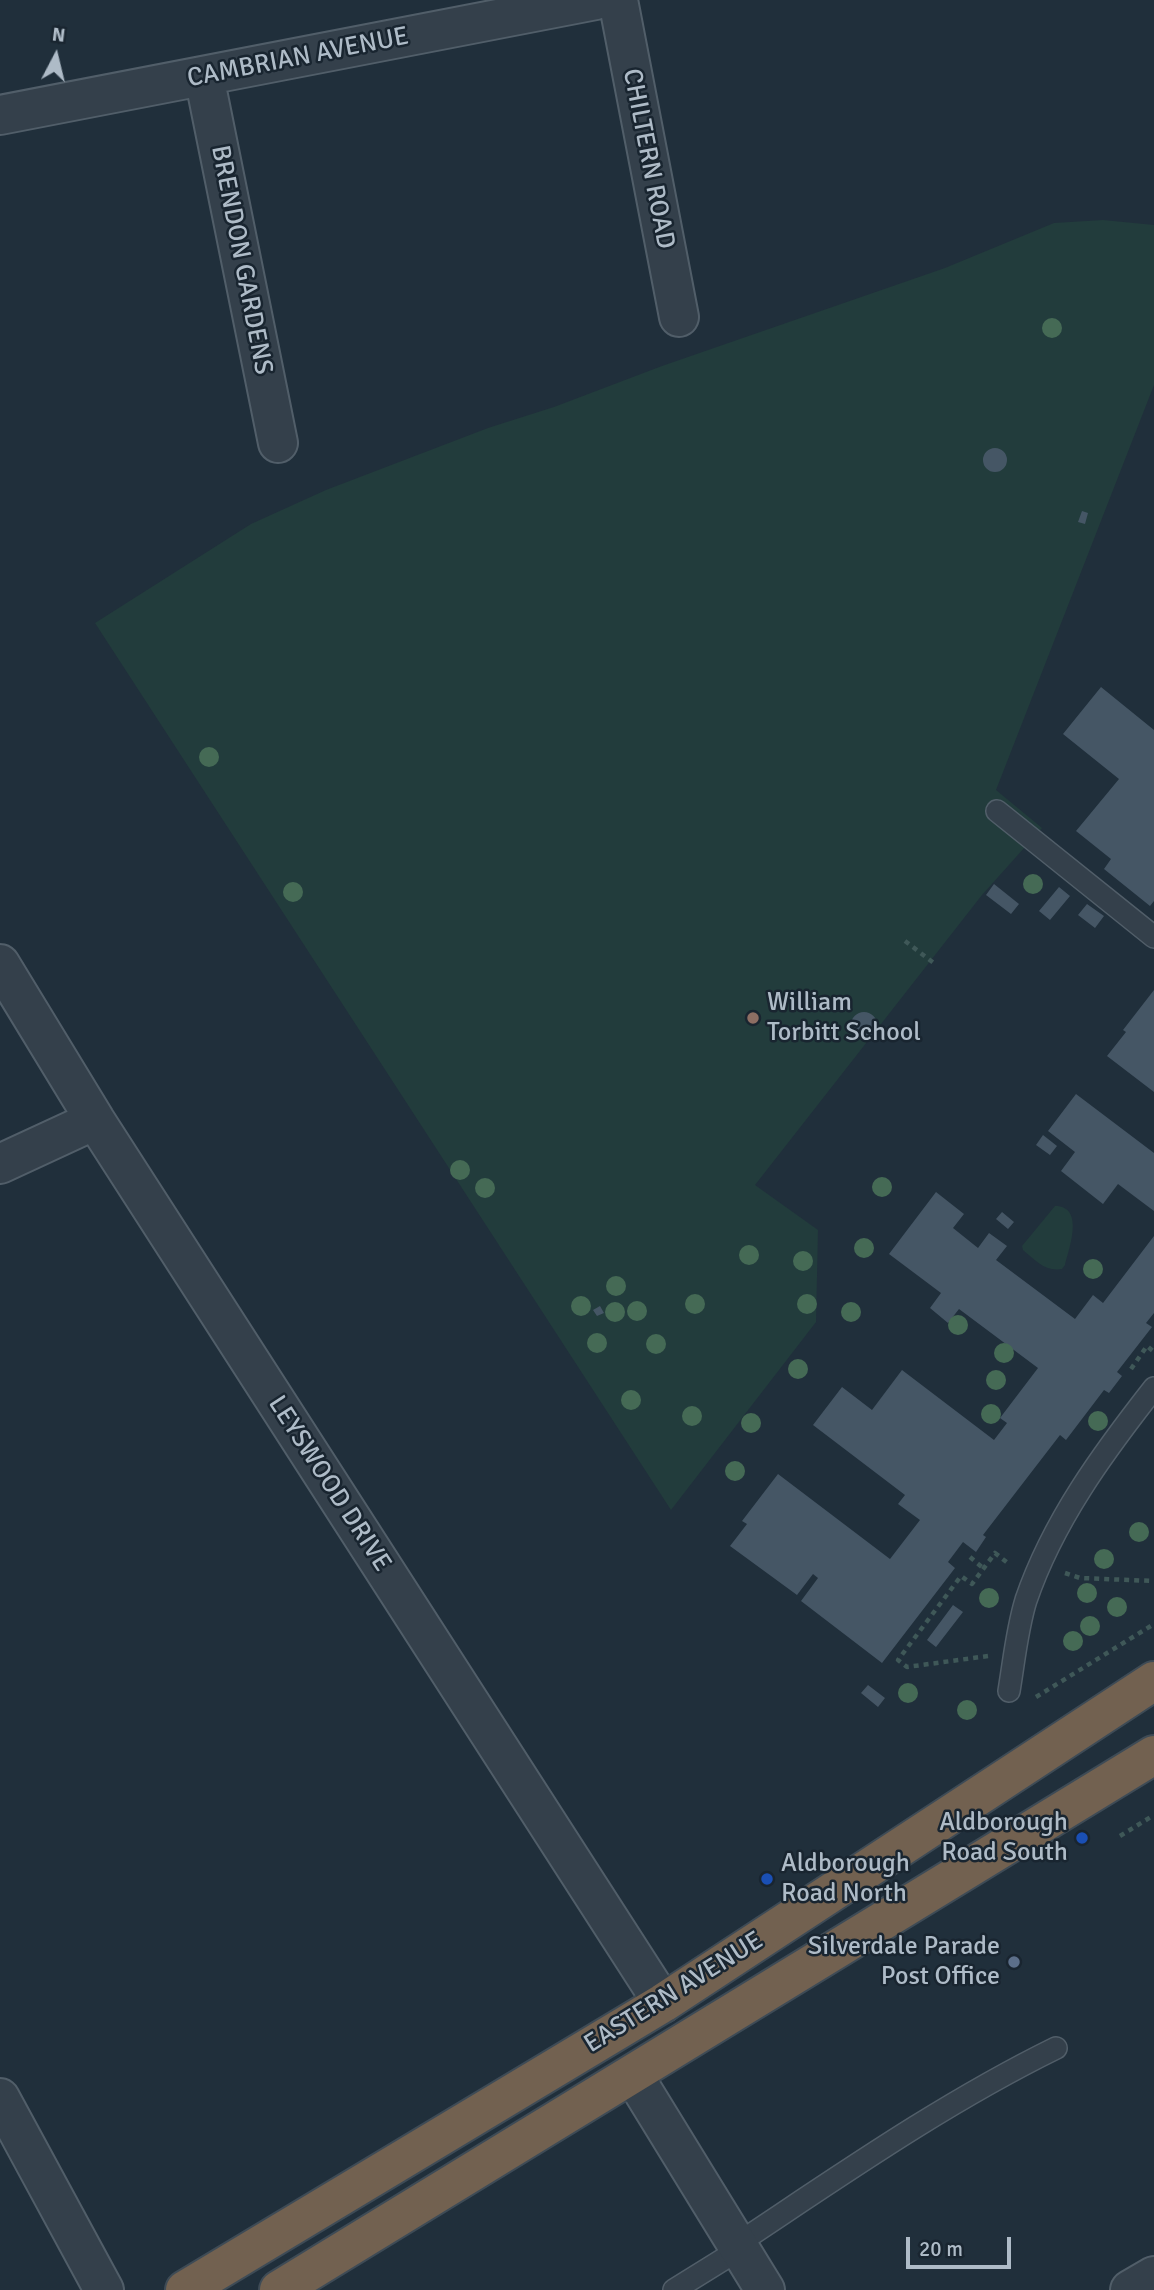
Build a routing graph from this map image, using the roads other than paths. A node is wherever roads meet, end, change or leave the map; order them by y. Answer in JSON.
{"nodes":[{"id":1,"x":596,"y":0,"type":"edge"},
{"id":2,"x":618,"y":0,"type":"edge"},
{"id":3,"x":204,"y":76,"type":"junction"},
{"id":4,"x":0,"y":115,"type":"edge"},
{"id":5,"x":679,"y":317,"type":"dead end"},
{"id":6,"x":278,"y":443,"type":"dead end"},
{"id":7,"x":997,"y":811,"type":"dead end"},
{"id":8,"x":1154,"y":937,"type":"edge"},
{"id":9,"x":0,"y":964,"type":"edge"},
{"id":10,"x":95,"y":1120,"type":"junction"},
{"id":11,"x":0,"y":1164,"type":"edge"},
{"id":12,"x":1154,"y":1388,"type":"edge"},
{"id":13,"x":1154,"y":1681,"type":"edge"},
{"id":14,"x":1009,"y":1691,"type":"dead end"},
{"id":15,"x":1154,"y":1755,"type":"edge"},
{"id":16,"x":663,"y":2003,"type":"junction"},
{"id":17,"x":1056,"y":2048,"type":"dead end"},
{"id":18,"x":633,"y":2075,"type":"junction"},
{"id":19,"x":0,"y":2098,"type":"edge"},
{"id":20,"x":739,"y":2247,"type":"junction"},
{"id":21,"x":1154,"y":2276,"type":"edge"},
{"id":22,"x":104,"y":2290,"type":"edge"},
{"id":23,"x":185,"y":2290,"type":"edge"},
{"id":24,"x":279,"y":2290,"type":"edge"},
{"id":25,"x":674,"y":2290,"type":"edge"},
{"id":26,"x":765,"y":2290,"type":"edge"},
{"id":27,"x":1130,"y":2290,"type":"edge"}],
"edges":[{"from":1,"to":3,"type":"street","name":"CAMBRIAN AVENUE"},
{"from":2,"to":5,"type":"street","name":"CHILTERN ROAD"},
{"from":3,"to":4,"type":"street","name":"CAMBRIAN AVENUE"},
{"from":3,"to":6,"type":"street","name":"BRENDON GARDENS"},
{"from":7,"to":8,"type":"lane"},
{"from":9,"to":10,"type":"street","name":"LEYSWOOD DRIVE"},
{"from":10,"to":11,"type":"street"},
{"from":10,"to":16,"type":"street","name":"LEYSWOOD DRIVE"},
{"from":12,"to":14,"type":"lane"},
{"from":13,"to":16,"type":"highway","name":"EASTERN AVENUE"},
{"from":15,"to":18,"type":"highway","name":"EASTERN AVENUE"},
{"from":16,"to":23,"type":"highway","name":"EASTERN AVENUE"},
{"from":17,"to":20,"type":"lane"},
{"from":18,"to":20,"type":"street"},
{"from":18,"to":24,"type":"highway","name":"EASTERN AVENUE"},
{"from":19,"to":22,"type":"street"},
{"from":20,"to":25,"type":"lane"},
{"from":20,"to":26,"type":"street"},
{"from":21,"to":27,"type":"street"}]}
